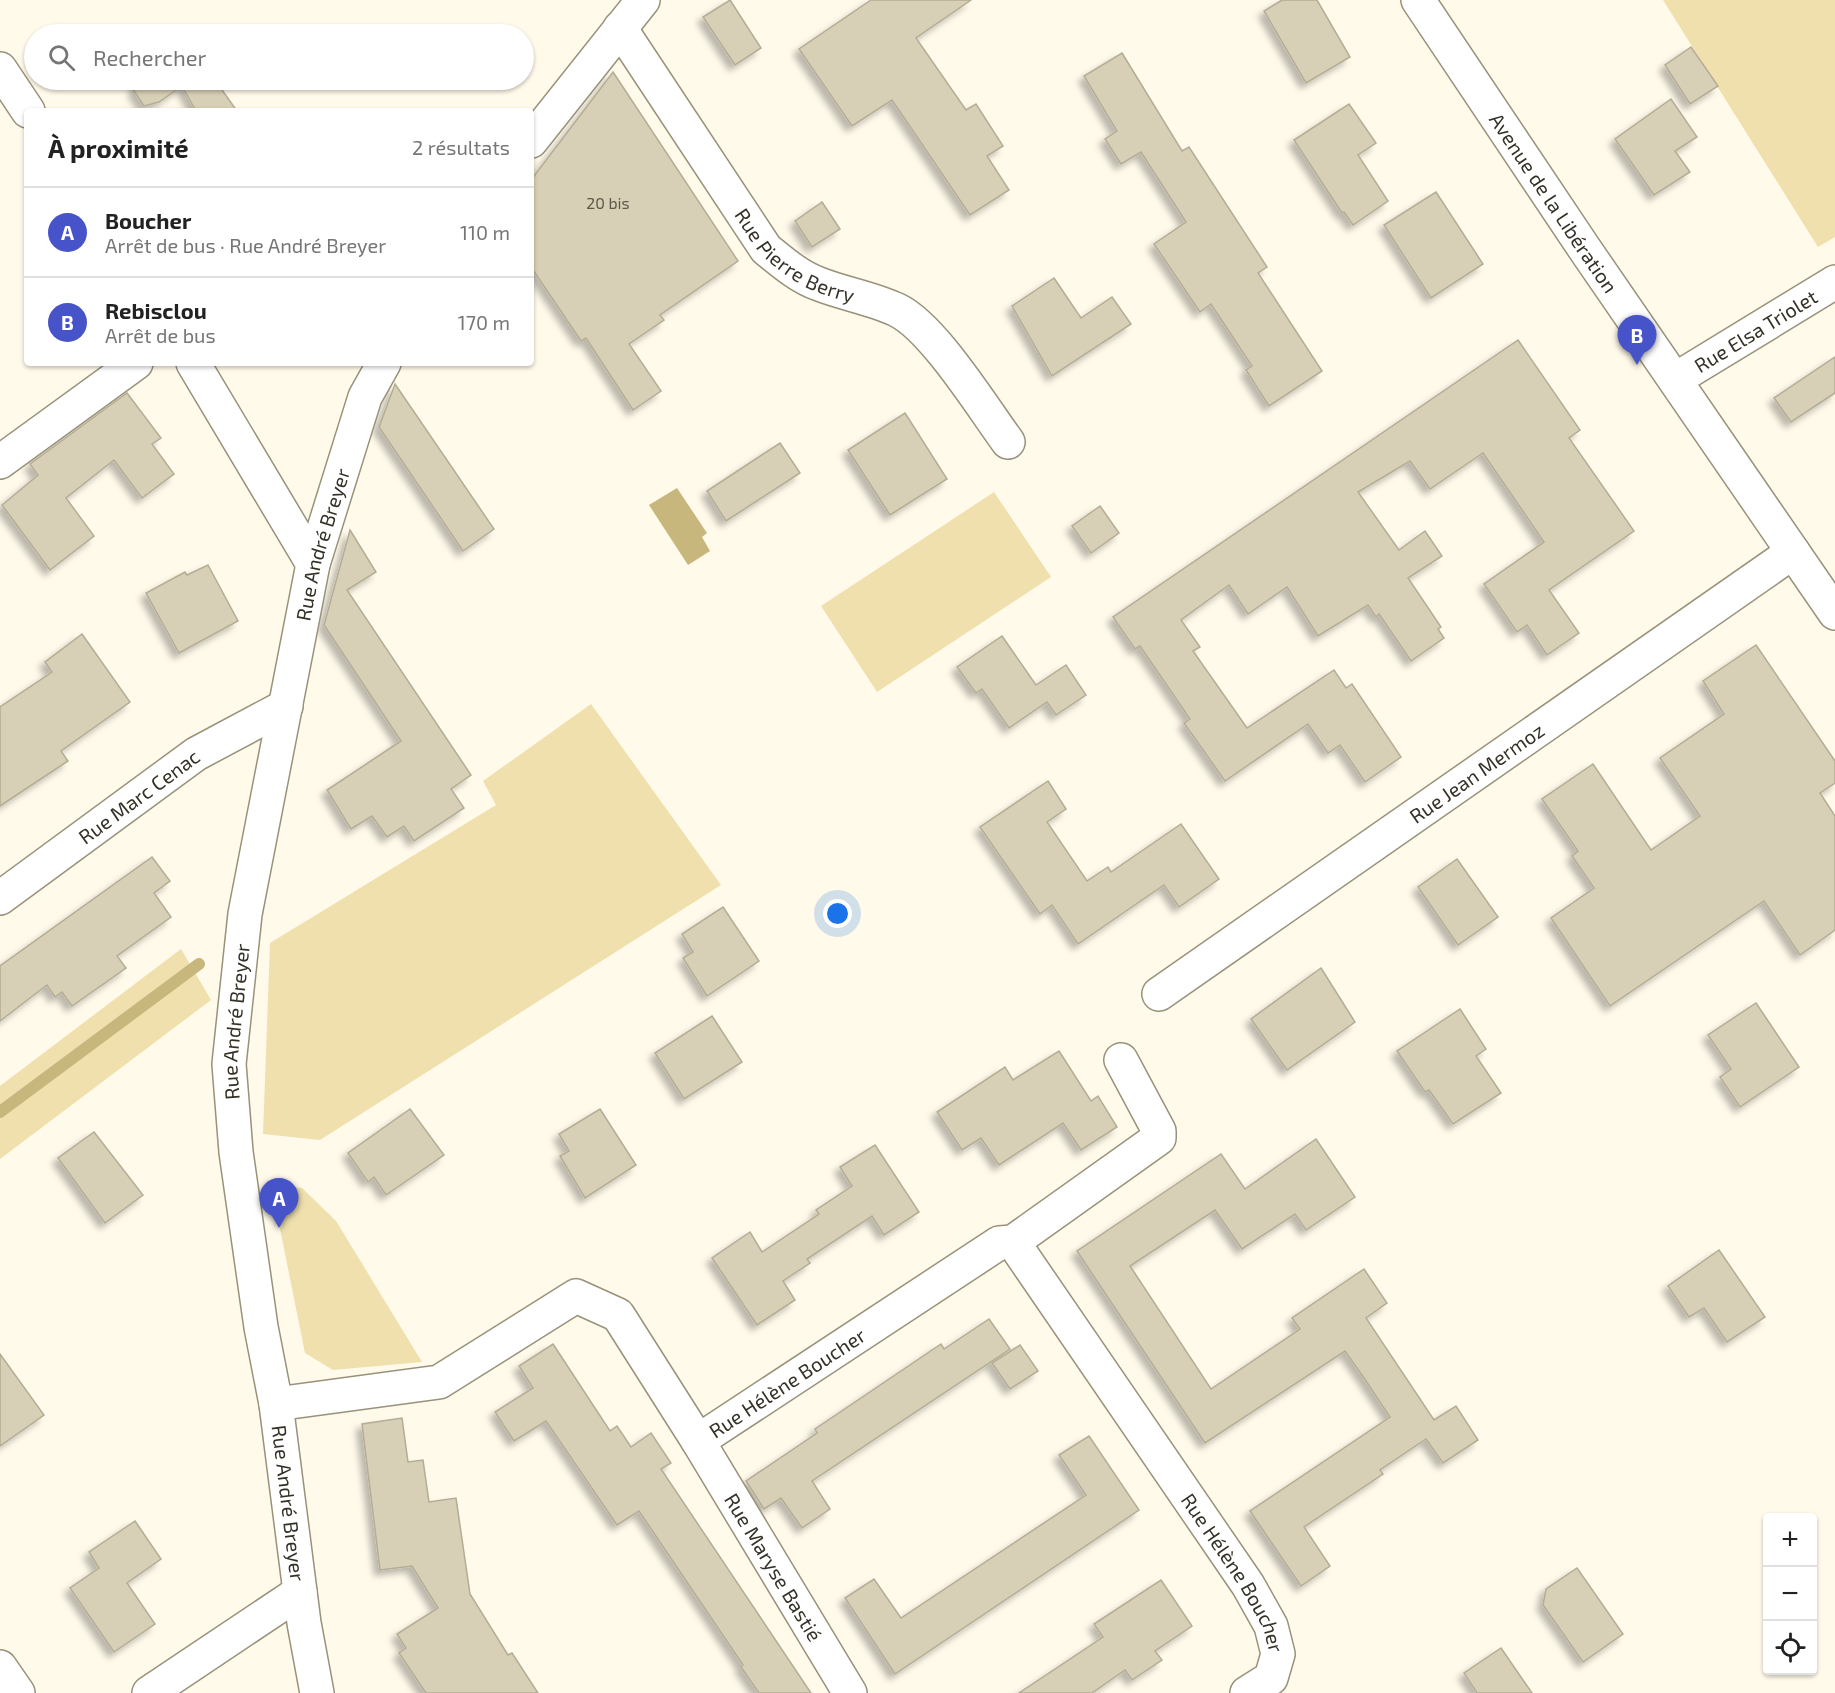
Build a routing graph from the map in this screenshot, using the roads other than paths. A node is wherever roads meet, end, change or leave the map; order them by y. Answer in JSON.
{"nodes":[{"id":1,"x":642,"y":0,"type":"edge"},
{"id":2,"x":1418,"y":0,"type":"edge"},
{"id":3,"x":620,"y":28,"type":"junction"},
{"id":4,"x":0,"y":69,"type":"edge"},
{"id":5,"x":26,"y":108,"type":"edge"},
{"id":6,"x":534,"y":137,"type":"edge"},
{"id":7,"x":1835,"y":282,"type":"edge"},
{"id":8,"x":132,"y":366,"type":"edge"},
{"id":9,"x":195,"y":366,"type":"edge"},
{"id":10,"x":382,"y":366,"type":"edge"},
{"id":11,"x":1676,"y":379,"type":"junction"},
{"id":12,"x":1008,"y":442,"type":"dead end"},
{"id":13,"x":0,"y":462,"type":"edge"},
{"id":14,"x":1792,"y":552,"type":"junction"},
{"id":15,"x":313,"y":564,"type":"junction"},
{"id":16,"x":1835,"y":614,"type":"edge"},
{"id":17,"x":286,"y":706,"type":"junction"},
{"id":18,"x":0,"y":898,"type":"edge"},
{"id":19,"x":1159,"y":994,"type":"dead end"},
{"id":20,"x":1121,"y":1060,"type":"dead end"},
{"id":21,"x":1013,"y":1242,"type":"junction"},
{"id":22,"x":276,"y":1404,"type":"junction"},
{"id":23,"x":698,"y":1441,"type":"junction"},
{"id":24,"x":300,"y":1592,"type":"junction"},
{"id":25,"x":0,"y":1667,"type":"edge"},
{"id":26,"x":18,"y":1693,"type":"edge"},
{"id":27,"x":149,"y":1693,"type":"edge"},
{"id":28,"x":317,"y":1693,"type":"edge"},
{"id":29,"x":849,"y":1693,"type":"edge"},
{"id":30,"x":1247,"y":1693,"type":"edge"}],
"edges":[{"from":1,"to":3,"type":"street"},
{"from":2,"to":11,"type":"street","name":"Avenue de la Libération"},
{"from":3,"to":6,"type":"street"},
{"from":3,"to":12,"type":"street","name":"Rue Pierre Berry"},
{"from":4,"to":5,"type":"street"},
{"from":7,"to":11,"type":"street","name":"Rue Elsa Triolet"},
{"from":8,"to":13,"type":"street"},
{"from":9,"to":15,"type":"street"},
{"from":10,"to":15,"type":"street","name":"Rue André Breyer"},
{"from":11,"to":14,"type":"street","name":"Avenue de la Libération"},
{"from":14,"to":16,"type":"street","name":"Avenue de la Libération"},
{"from":14,"to":19,"type":"street","name":"Rue Jean Mermoz"},
{"from":15,"to":17,"type":"street","name":"Rue André Breyer"},
{"from":17,"to":18,"type":"street","name":"Rue Marc Cenac"},
{"from":17,"to":22,"type":"street","name":"Rue André Breyer"},
{"from":20,"to":21,"type":"street","name":"Rue Hélène Boucher"},
{"from":21,"to":23,"type":"street","name":"Rue Hélène Boucher"},
{"from":21,"to":30,"type":"street","name":"Rue Hélène Boucher"},
{"from":22,"to":23,"type":"street","name":"Rue Hélène Boucher"},
{"from":22,"to":24,"type":"street","name":"Rue André Breyer"},
{"from":23,"to":29,"type":"street","name":"Rue Maryse Bastié"},
{"from":24,"to":27,"type":"street"},
{"from":24,"to":28,"type":"street","name":"Rue André Breyer"},
{"from":25,"to":26,"type":"street"}]}
